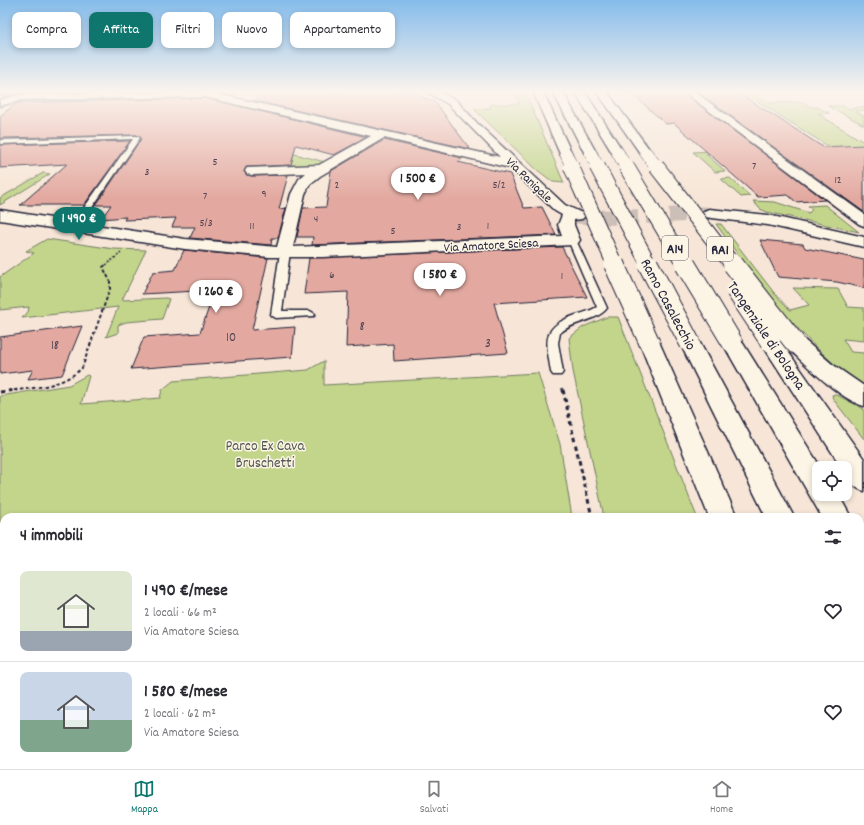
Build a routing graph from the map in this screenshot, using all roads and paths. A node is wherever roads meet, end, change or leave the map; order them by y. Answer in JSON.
{"nodes":[{"id":1,"x":350,"y":128,"type":"edge"},
{"id":2,"x":472,"y":128,"type":"edge"},
{"id":3,"x":476,"y":128,"type":"edge"},
{"id":4,"x":554,"y":128,"type":"edge"},
{"id":5,"x":577,"y":128,"type":"edge"},
{"id":6,"x":602,"y":128,"type":"edge"},
{"id":7,"x":628,"y":128,"type":"edge"},
{"id":8,"x":738,"y":128,"type":"edge"},
{"id":9,"x":381,"y":135,"type":"junction"},
{"id":10,"x":0,"y":142,"type":"edge"},
{"id":11,"x":423,"y":144,"type":"junction"},
{"id":12,"x":646,"y":153,"type":"junction"},
{"id":13,"x":516,"y":165,"type":"junction"},
{"id":14,"x":321,"y":169,"type":"junction"},
{"id":15,"x":252,"y":171,"type":"dead end"},
{"id":16,"x":709,"y":214,"type":"tunnel mouth"},
{"id":17,"x":0,"y":215,"type":"edge"},
{"id":18,"x":864,"y":221,"type":"edge"},
{"id":19,"x":75,"y":226,"type":"junction"},
{"id":20,"x":572,"y":240,"type":"junction"},
{"id":21,"x":864,"y":242,"type":"edge"},
{"id":22,"x":123,"y":251,"type":"dead end"},
{"id":23,"x":285,"y":252,"type":"junction"},
{"id":24,"x":310,"y":314,"type":"dead end"},
{"id":25,"x":557,"y":372,"type":"joint"},
{"id":26,"x":0,"y":392,"type":"edge"},
{"id":27,"x":864,"y":398,"type":"edge"},
{"id":28,"x":812,"y":475,"type":"edge"},
{"id":29,"x":864,"y":480,"type":"edge"},
{"id":30,"x":827,"y":501,"type":"edge"},
{"id":31,"x":591,"y":513,"type":"edge"},
{"id":32,"x":721,"y":513,"type":"edge"},
{"id":33,"x":778,"y":513,"type":"edge"},
{"id":34,"x":835,"y":513,"type":"edge"}],
"edges":[{"from":1,"to":9,"type":"main road"},
{"from":2,"to":11,"type":"main road"},
{"from":3,"to":13,"type":"main road","name":"Via Panigale"},
{"from":4,"to":32,"type":"main road","bridge":true},
{"from":5,"to":33,"type":"main road","name":"Ramo Casalecchio","number":"A14","bridge":true},
{"from":6,"to":28,"type":"main road","name":"Ramo Casalecchio","number":"A14","bridge":true},
{"from":7,"to":12,"type":"main road","name":"Tangenziale di Bologna","number":"RA1"},
{"from":8,"to":18,"type":"main road"},
{"from":9,"to":11,"type":"main road"},
{"from":9,"to":14,"type":"main road"},
{"from":10,"to":19,"type":"lane"},
{"from":11,"to":13,"type":"main road"},
{"from":12,"to":27,"type":"main road","number":"RA1","bridge":true},
{"from":12,"to":29,"type":"main road","name":"Tangenziale di Bologna","number":"RA1","bridge":true},
{"from":13,"to":20,"type":"main road","name":"Via Panigale"},
{"from":14,"to":15,"type":"main road"},
{"from":14,"to":23,"type":"main road"},
{"from":16,"to":21,"type":"main road"},
{"from":17,"to":19,"type":"main road","name":"Via Amatore Sciesa"},
{"from":19,"to":23,"type":"main road","name":"Via Amatore Sciesa"},
{"from":20,"to":23,"type":"main road","name":"Via Amatore Sciesa"},
{"from":20,"to":25,"type":"lane"},
{"from":22,"to":26,"type":"path"},
{"from":23,"to":24,"type":"lane"},
{"from":25,"to":31,"type":"path"},
{"from":30,"to":34,"type":"main road"}]}
